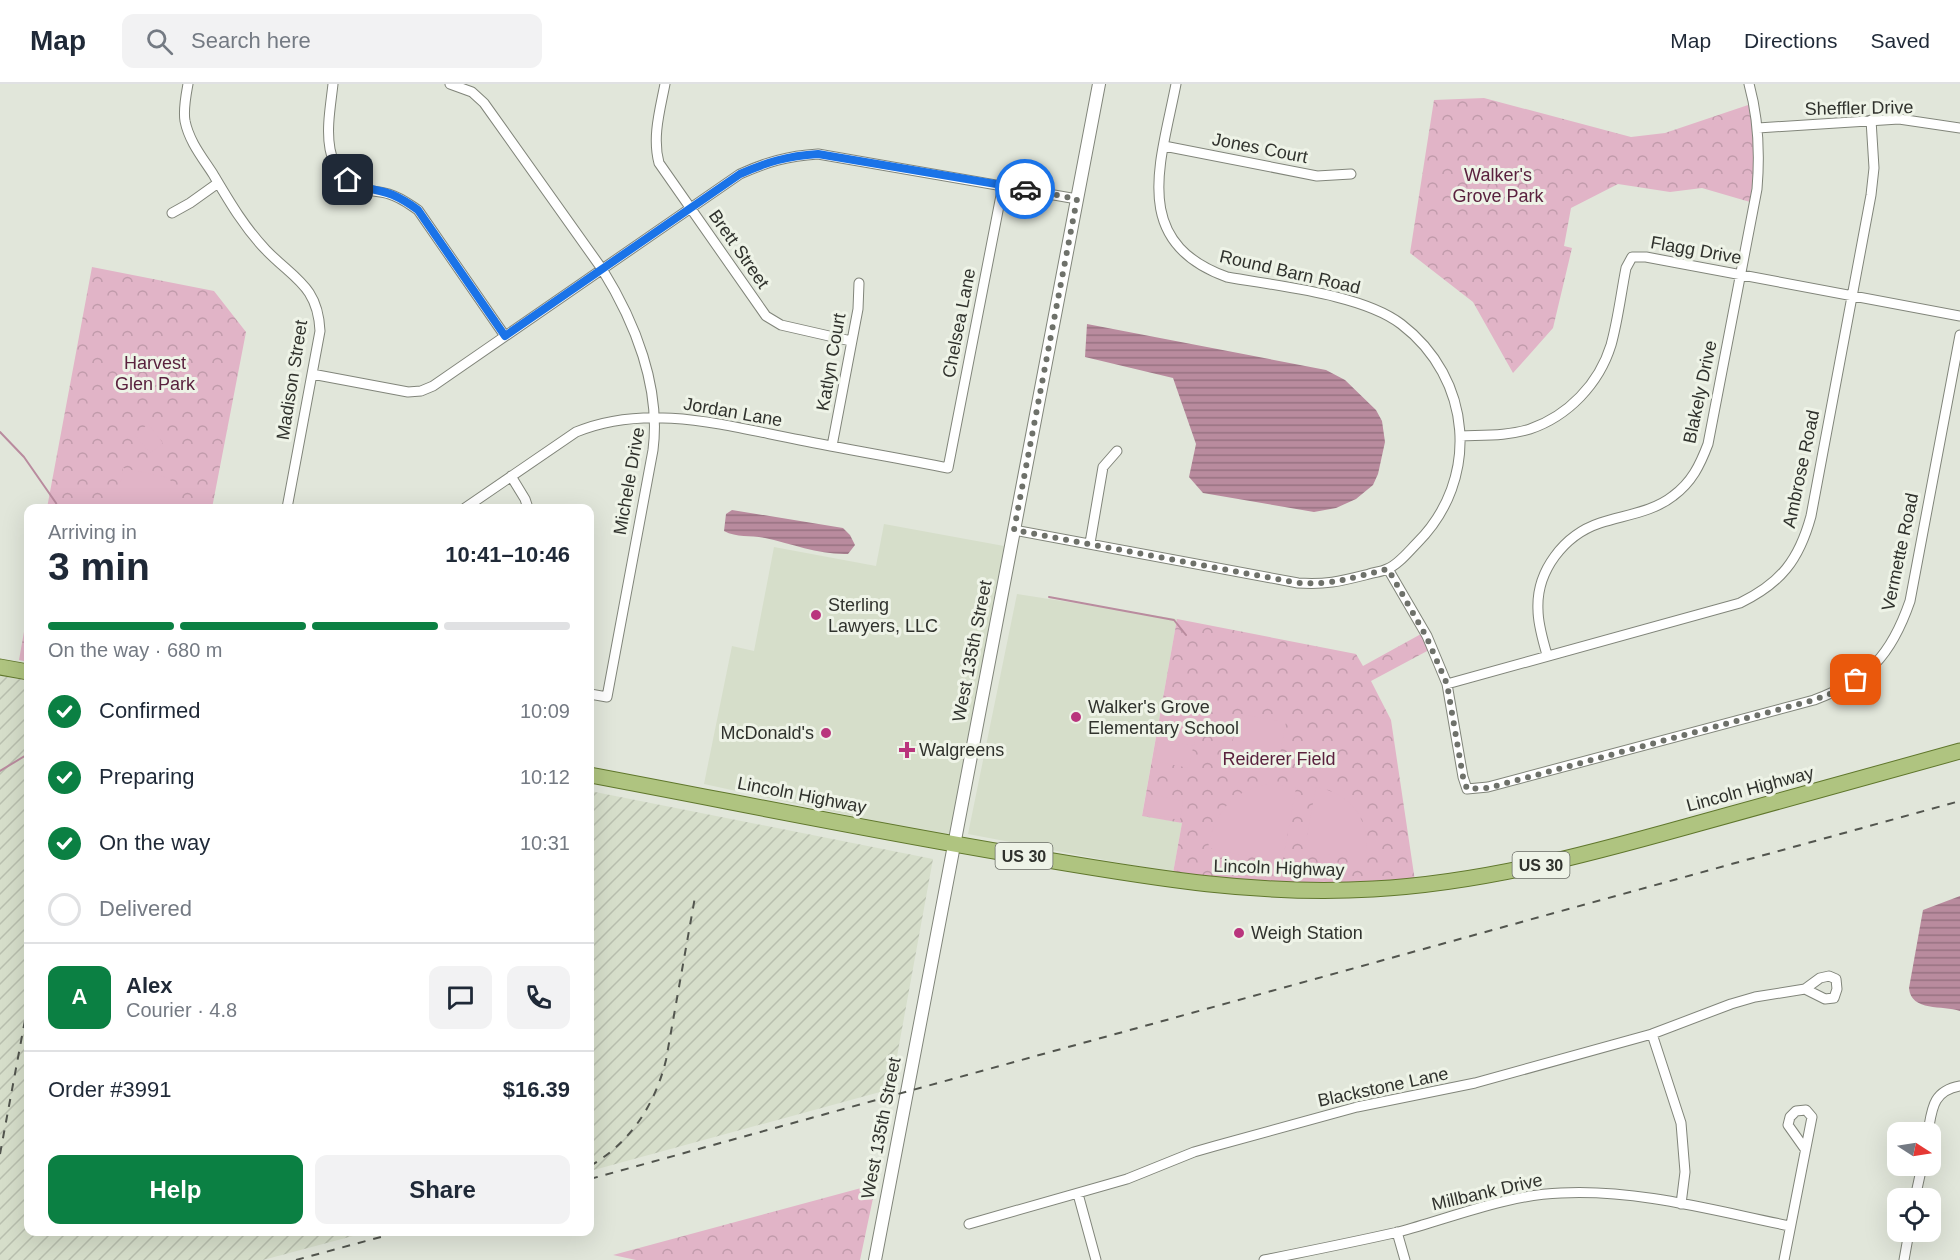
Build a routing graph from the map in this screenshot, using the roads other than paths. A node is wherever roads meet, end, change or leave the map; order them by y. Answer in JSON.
{"nodes":[{"id":1,"x":188,"y":84,"type":"edge"},
{"id":2,"x":333,"y":84,"type":"edge"},
{"id":3,"x":450,"y":84,"type":"edge"},
{"id":4,"x":665,"y":84,"type":"edge"},
{"id":5,"x":1099,"y":84,"type":"edge"},
{"id":6,"x":1176,"y":84,"type":"edge"},
{"id":7,"x":1749,"y":84,"type":"edge"},
{"id":8,"x":1871,"y":120,"type":"junction"},
{"id":9,"x":1758,"y":128,"type":"junction"},
{"id":10,"x":1960,"y":128,"type":"edge"},
{"id":11,"x":1164,"y":146,"type":"junction"},
{"id":12,"x":1351,"y":174,"type":"dead end"},
{"id":13,"x":218,"y":183,"type":"junction"},
{"id":14,"x":1003,"y":185,"type":"junction"},
{"id":15,"x":1077,"y":199,"type":"junction"},
{"id":16,"x":691,"y":208,"type":"junction"},
{"id":17,"x":172,"y":213,"type":"dead end"},
{"id":18,"x":602,"y":269,"type":"junction"},
{"id":19,"x":1740,"y":275,"type":"junction"},
{"id":20,"x":859,"y":283,"type":"dead end"},
{"id":21,"x":1852,"y":296,"type":"junction"},
{"id":22,"x":1960,"y":316,"type":"edge"},
{"id":23,"x":1960,"y":335,"type":"edge"},
{"id":24,"x":505,"y":336,"type":"junction"},
{"id":25,"x":851,"y":341,"type":"junction"},
{"id":26,"x":312,"y":374,"type":"junction"},
{"id":27,"x":656,"y":417,"type":"junction"},
{"id":28,"x":1461,"y":436,"type":"junction"},
{"id":29,"x":832,"y":446,"type":"junction"},
{"id":30,"x":1117,"y":451,"type":"dead end"},
{"id":31,"x":948,"y":468,"type":"joint"},
{"id":32,"x":511,"y":476,"type":"junction"},
{"id":33,"x":288,"y":504,"type":"edge"},
{"id":34,"x":471,"y":504,"type":"edge"},
{"id":35,"x":527,"y":504,"type":"edge"},
{"id":36,"x":1014,"y":530,"type":"junction"},
{"id":37,"x":1090,"y":543,"type":"junction"},
{"id":38,"x":1388,"y":569,"type":"junction"},
{"id":39,"x":1547,"y":655,"type":"junction"},
{"id":40,"x":0,"y":667,"type":"edge"},
{"id":41,"x":24,"y":671,"type":"edge"},
{"id":42,"x":1447,"y":684,"type":"junction"},
{"id":43,"x":594,"y":695,"type":"edge"},
{"id":44,"x":1960,"y":751,"type":"edge"},
{"id":45,"x":594,"y":776,"type":"edge"},
{"id":46,"x":954,"y":844,"type":"junction"},
{"id":47,"x":1805,"y":989,"type":"dead end"},
{"id":48,"x":1652,"y":1034,"type":"junction"},
{"id":49,"x":1960,"y":1086,"type":"edge"},
{"id":50,"x":1930,"y":1122,"type":"edge"},
{"id":51,"x":1805,"y":1149,"type":"dead end"},
{"id":52,"x":1078,"y":1194,"type":"junction"},
{"id":53,"x":1681,"y":1204,"type":"junction"},
{"id":54,"x":969,"y":1224,"type":"dead end"},
{"id":55,"x":1790,"y":1226,"type":"junction"},
{"id":56,"x":1397,"y":1232,"type":"junction"},
{"id":57,"x":1907,"y":1242,"type":"edge"},
{"id":58,"x":875,"y":1260,"type":"edge"},
{"id":59,"x":1096,"y":1260,"type":"edge"},
{"id":60,"x":1264,"y":1260,"type":"edge"},
{"id":61,"x":1405,"y":1260,"type":"edge"},
{"id":62,"x":1784,"y":1260,"type":"edge"},
{"id":63,"x":1904,"y":1260,"type":"edge"}],
"edges":[{"from":1,"to":13,"type":"street","name":"Madison Street"},
{"from":2,"to":24,"type":"street"},
{"from":3,"to":18,"type":"street","name":"Michele Drive"},
{"from":4,"to":16,"type":"street","name":"Brett Street"},
{"from":5,"to":15,"type":"street","name":"West 135th Street"},
{"from":6,"to":11,"type":"street","name":"Round Barn Road"},
{"from":7,"to":9,"type":"street","name":"Blakely Drive"},
{"from":8,"to":9,"type":"street","name":"Sheffler Drive"},
{"from":8,"to":10,"type":"street","name":"Sheffler Drive"},
{"from":8,"to":21,"type":"street","name":"Ambrose Road"},
{"from":9,"to":19,"type":"street","name":"Blakely Drive"},
{"from":11,"to":12,"type":"street","name":"Jones Court"},
{"from":11,"to":28,"type":"street","name":"Round Barn Road"},
{"from":13,"to":17,"type":"street"},
{"from":13,"to":26,"type":"street","name":"Madison Street"},
{"from":14,"to":15,"type":"street"},
{"from":14,"to":16,"type":"street"},
{"from":14,"to":31,"type":"street","name":"Chelsea Lane"},
{"from":15,"to":36,"type":"street","name":"West 135th Street"},
{"from":16,"to":18,"type":"street"},
{"from":16,"to":25,"type":"street","name":"Brett Street"},
{"from":18,"to":24,"type":"street"},
{"from":18,"to":27,"type":"street","name":"Michele Drive"},
{"from":19,"to":21,"type":"street","name":"Flagg Drive"},
{"from":19,"to":28,"type":"street","name":"Flagg Drive"},
{"from":19,"to":39,"type":"street","name":"Blakely Drive"},
{"from":20,"to":25,"type":"street","name":"Katlyn Court"},
{"from":21,"to":22,"type":"street","name":"Flagg Drive"},
{"from":21,"to":39,"type":"street","name":"Ambrose Road"},
{"from":23,"to":42,"type":"street","name":"Vermette Road"},
{"from":24,"to":26,"type":"street"},
{"from":25,"to":29,"type":"street","name":"Katlyn Court"},
{"from":26,"to":33,"type":"street","name":"Madison Street"},
{"from":27,"to":29,"type":"street","name":"Jordan Lane"},
{"from":27,"to":32,"type":"street","name":"Jordan Lane"},
{"from":27,"to":43,"type":"street","name":"Michele Drive"},
{"from":28,"to":38,"type":"street","name":"Round Barn Road"},
{"from":29,"to":31,"type":"street","name":"Jordan Lane"},
{"from":30,"to":37,"type":"street"},
{"from":32,"to":34,"type":"street","name":"Jordan Lane"},
{"from":32,"to":35,"type":"street"},
{"from":36,"to":37,"type":"street","name":"Round Barn Road"},
{"from":36,"to":46,"type":"street","name":"West 135th Street"},
{"from":37,"to":38,"type":"street","name":"Round Barn Road"},
{"from":38,"to":42,"type":"street"},
{"from":39,"to":42,"type":"street","name":"Ambrose Road"},
{"from":40,"to":41,"type":"main road"},
{"from":44,"to":46,"type":"main road","name":"Lincoln Highway","number":"US 30"},
{"from":45,"to":46,"type":"main road","name":"Lincoln Highway","number":"US 30"},
{"from":46,"to":58,"type":"street","name":"West 135th Street"},
{"from":47,"to":48,"type":"street","name":"Blackstone Lane"},
{"from":48,"to":52,"type":"street","name":"Blackstone Lane"},
{"from":48,"to":53,"type":"street"},
{"from":49,"to":50,"type":"street"},
{"from":51,"to":55,"type":"street"},
{"from":52,"to":54,"type":"street","name":"Blackstone Lane"},
{"from":52,"to":59,"type":"street"},
{"from":53,"to":55,"type":"street","name":"Millbank Drive"},
{"from":53,"to":56,"type":"street","name":"Millbank Drive"},
{"from":55,"to":62,"type":"street"},
{"from":56,"to":60,"type":"street","name":"Millbank Drive"},
{"from":56,"to":61,"type":"street"},
{"from":57,"to":63,"type":"street"}]}
